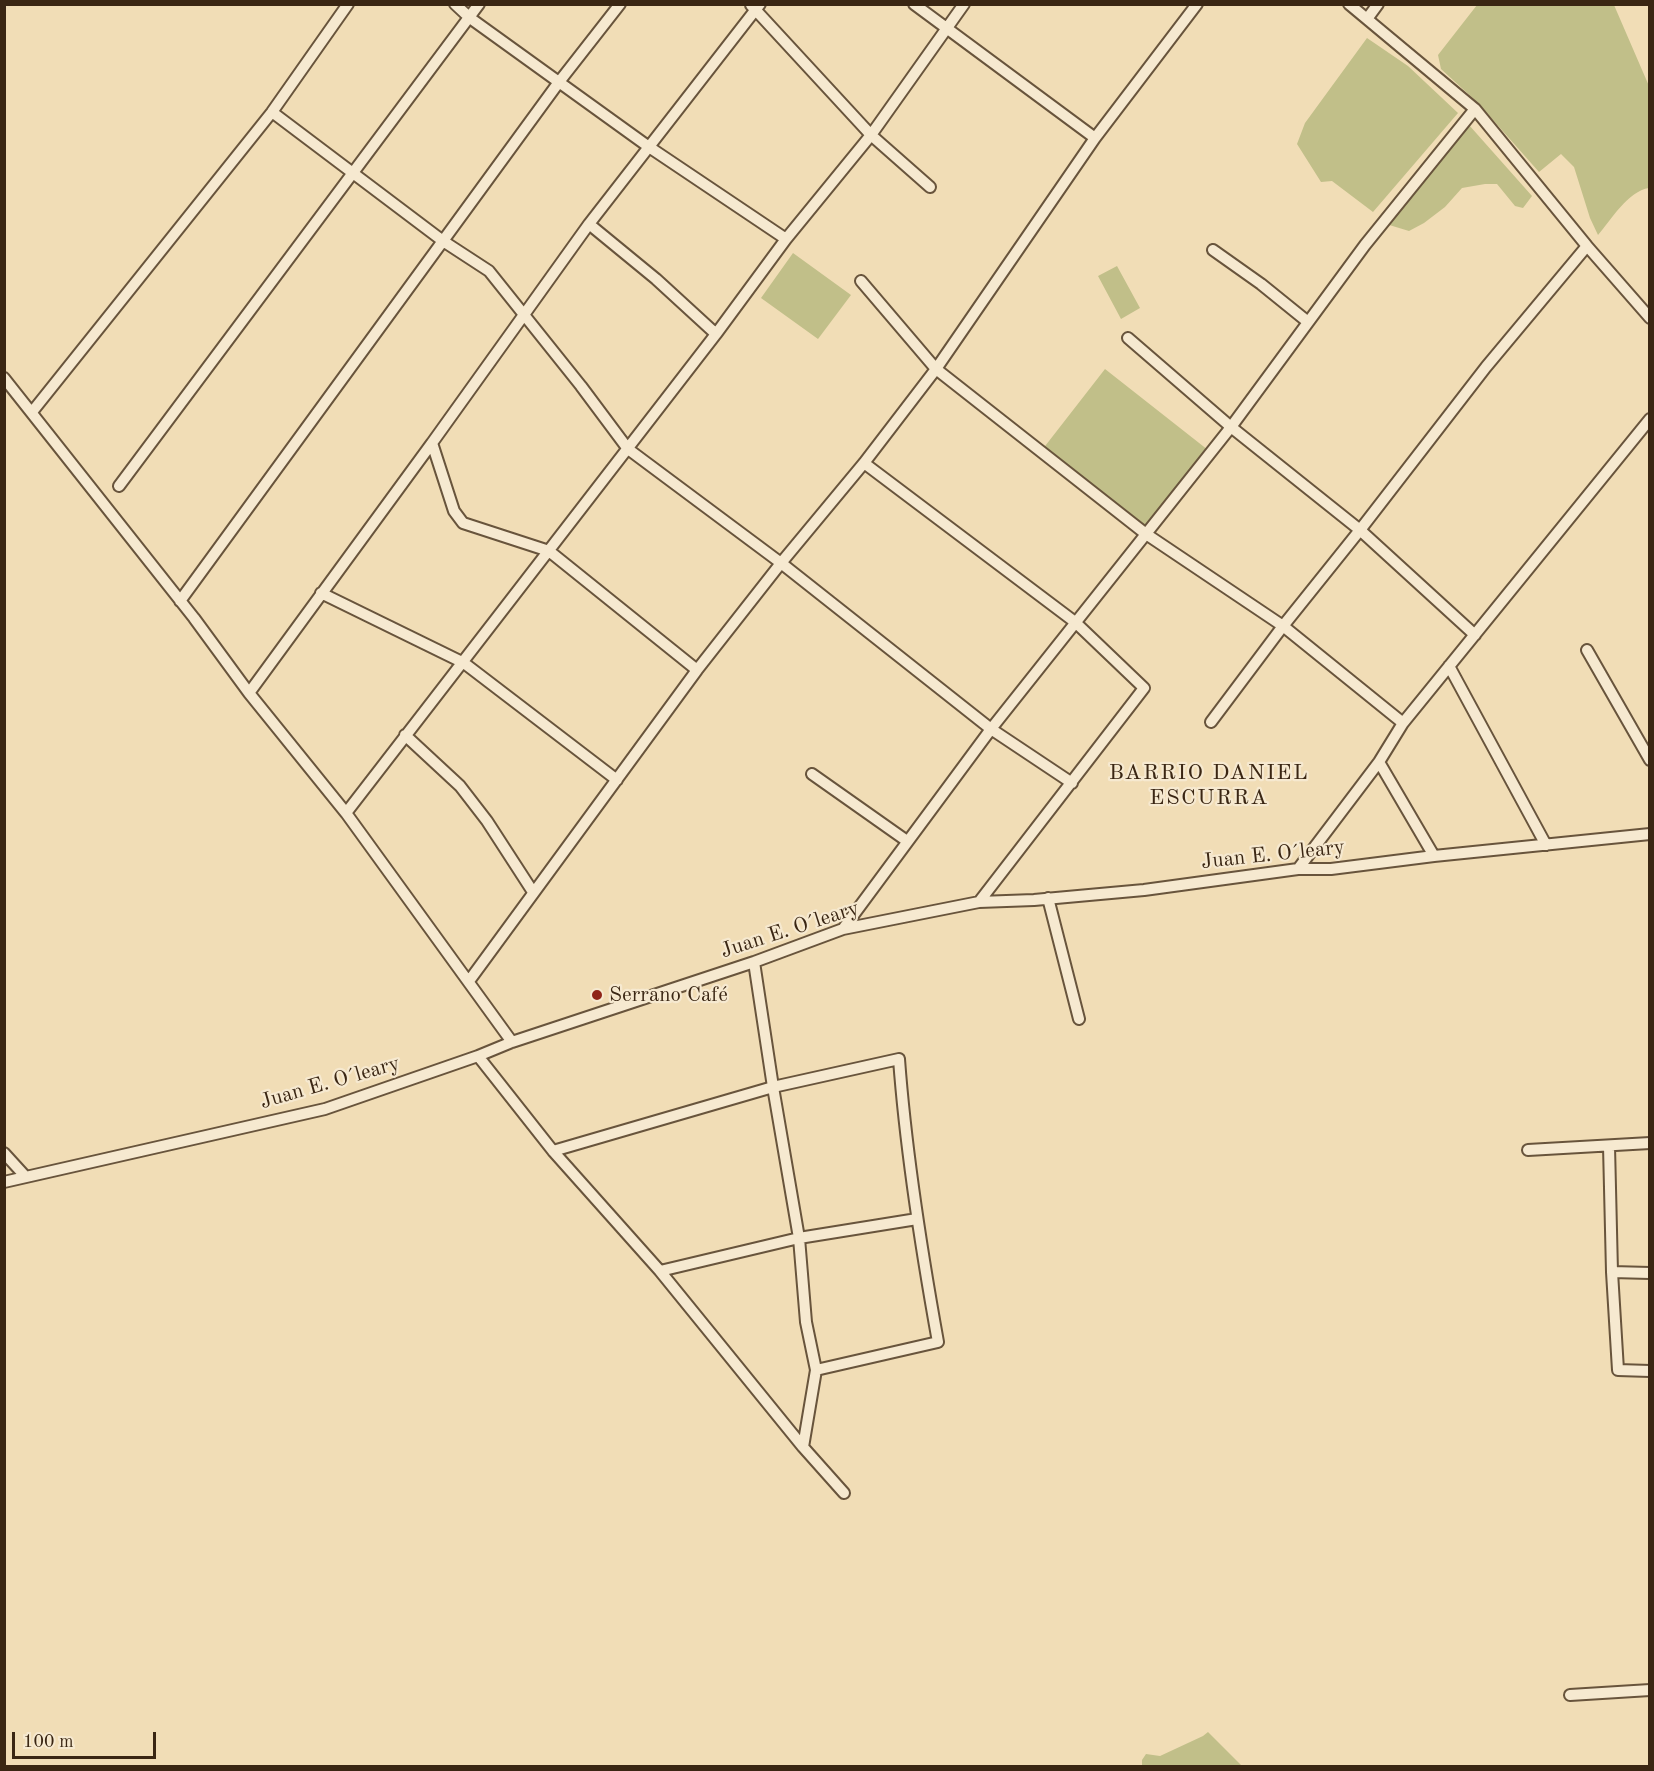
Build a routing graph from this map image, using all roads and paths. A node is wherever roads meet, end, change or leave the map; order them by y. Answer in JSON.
{"nodes":[{"id":1,"x":348,"y":4,"type":"edge"},
{"id":2,"x":454,"y":4,"type":"edge"},
{"id":3,"x":479,"y":4,"type":"edge"},
{"id":4,"x":620,"y":4,"type":"edge"},
{"id":5,"x":914,"y":4,"type":"edge"},
{"id":6,"x":964,"y":4,"type":"edge"},
{"id":7,"x":1197,"y":4,"type":"edge"},
{"id":8,"x":1349,"y":4,"type":"edge"},
{"id":9,"x":1378,"y":4,"type":"edge"},
{"id":10,"x":755,"y":6,"type":"edge"},
{"id":11,"x":470,"y":18,"type":"junction"},
{"id":12,"x":1366,"y":19,"type":"junction"},
{"id":13,"x":947,"y":29,"type":"junction"},
{"id":14,"x":559,"y":82,"type":"junction"},
{"id":15,"x":1475,"y":109,"type":"junction"},
{"id":16,"x":272,"y":112,"type":"junction"},
{"id":17,"x":871,"y":135,"type":"junction"},
{"id":18,"x":1095,"y":138,"type":"junction"},
{"id":19,"x":648,"y":147,"type":"junction"},
{"id":20,"x":352,"y":174,"type":"junction"},
{"id":21,"x":930,"y":187,"type":"dead end"},
{"id":22,"x":589,"y":224,"type":"junction"},
{"id":23,"x":786,"y":239,"type":"junction"},
{"id":24,"x":443,"y":241,"type":"junction"},
{"id":25,"x":1587,"y":246,"type":"junction"},
{"id":26,"x":1213,"y":250,"type":"dead end"},
{"id":27,"x":861,"y":281,"type":"dead end"},
{"id":28,"x":524,"y":314,"type":"junction"},
{"id":29,"x":1650,"y":318,"type":"edge"},
{"id":30,"x":1308,"y":322,"type":"junction"},
{"id":31,"x":716,"y":334,"type":"junction"},
{"id":32,"x":1128,"y":338,"type":"dead end"},
{"id":33,"x":936,"y":369,"type":"junction"},
{"id":34,"x":4,"y":378,"type":"edge"},
{"id":35,"x":32,"y":412,"type":"junction"},
{"id":36,"x":1650,"y":419,"type":"edge"},
{"id":37,"x":1232,"y":427,"type":"junction"},
{"id":38,"x":432,"y":443,"type":"junction"},
{"id":39,"x":627,"y":449,"type":"junction"},
{"id":40,"x":864,"y":463,"type":"junction"},
{"id":41,"x":119,"y":486,"type":"dead end"},
{"id":42,"x":1360,"y":530,"type":"junction"},
{"id":43,"x":1146,"y":534,"type":"junction"},
{"id":44,"x":549,"y":551,"type":"junction"},
{"id":45,"x":781,"y":563,"type":"junction"},
{"id":46,"x":321,"y":593,"type":"junction"},
{"id":47,"x":180,"y":601,"type":"junction"},
{"id":48,"x":1075,"y":622,"type":"junction"},
{"id":49,"x":1283,"y":626,"type":"junction"},
{"id":50,"x":1475,"y":635,"type":"junction"},
{"id":51,"x":1587,"y":650,"type":"dead end"},
{"id":52,"x":464,"y":663,"type":"junction"},
{"id":53,"x":1449,"y":666,"type":"junction"},
{"id":54,"x":697,"y":670,"type":"junction"},
{"id":55,"x":249,"y":693,"type":"junction"},
{"id":56,"x":1211,"y":722,"type":"dead end"},
{"id":57,"x":1403,"y":723,"type":"junction"},
{"id":58,"x":990,"y":729,"type":"junction"},
{"id":59,"x":405,"y":735,"type":"junction"},
{"id":60,"x":1650,"y":760,"type":"edge"},
{"id":61,"x":1379,"y":762,"type":"junction"},
{"id":62,"x":812,"y":774,"type":"dead end"},
{"id":63,"x":617,"y":780,"type":"junction"},
{"id":64,"x":1072,"y":783,"type":"junction"},
{"id":65,"x":346,"y":813,"type":"junction"},
{"id":66,"x":1650,"y":834,"type":"edge"},
{"id":67,"x":907,"y":841,"type":"junction"},
{"id":68,"x":1546,"y":845,"type":"junction"},
{"id":69,"x":1434,"y":856,"type":"junction"},
{"id":70,"x":1298,"y":869,"type":"junction"},
{"id":71,"x":533,"y":892,"type":"junction"},
{"id":72,"x":1048,"y":898,"type":"junction"},
{"id":73,"x":979,"y":902,"type":"junction"},
{"id":74,"x":843,"y":929,"type":"junction"},
{"id":75,"x":754,"y":962,"type":"junction"},
{"id":76,"x":469,"y":981,"type":"junction"},
{"id":77,"x":1079,"y":1019,"type":"dead end"},
{"id":78,"x":512,"y":1042,"type":"junction"},
{"id":79,"x":478,"y":1056,"type":"junction"},
{"id":80,"x":773,"y":1087,"type":"junction"},
{"id":81,"x":1650,"y":1143,"type":"edge"},
{"id":82,"x":1609,"y":1146,"type":"junction"},
{"id":83,"x":1528,"y":1150,"type":"dead end"},
{"id":84,"x":553,"y":1151,"type":"junction"},
{"id":85,"x":4,"y":1152,"type":"edge"},
{"id":86,"x":25,"y":1176,"type":"junction"},
{"id":87,"x":4,"y":1182,"type":"edge"},
{"id":88,"x":917,"y":1219,"type":"junction"},
{"id":89,"x":799,"y":1238,"type":"junction"},
{"id":90,"x":660,"y":1271,"type":"junction"},
{"id":91,"x":1612,"y":1272,"type":"junction"},
{"id":92,"x":1650,"y":1273,"type":"edge"},
{"id":93,"x":816,"y":1370,"type":"junction"},
{"id":94,"x":1650,"y":1371,"type":"edge"},
{"id":95,"x":803,"y":1447,"type":"junction"},
{"id":96,"x":844,"y":1493,"type":"dead end"},
{"id":97,"x":1650,"y":1690,"type":"edge"},
{"id":98,"x":1570,"y":1695,"type":"dead end"}],
"edges":[{"from":1,"to":16,"type":"street"},
{"from":2,"to":11,"type":"street"},
{"from":3,"to":11,"type":"street"},
{"from":4,"to":14,"type":"street"},
{"from":5,"to":13,"type":"street"},
{"from":6,"to":13,"type":"street"},
{"from":7,"to":18,"type":"street"},
{"from":8,"to":12,"type":"street"},
{"from":9,"to":12,"type":"street"},
{"from":10,"to":17,"type":"street"},
{"from":10,"to":19,"type":"street"},
{"from":11,"to":14,"type":"street"},
{"from":11,"to":20,"type":"street"},
{"from":12,"to":15,"type":"street"},
{"from":13,"to":17,"type":"street"},
{"from":13,"to":18,"type":"street"},
{"from":14,"to":19,"type":"street"},
{"from":14,"to":24,"type":"street"},
{"from":15,"to":25,"type":"street"},
{"from":15,"to":30,"type":"street"},
{"from":16,"to":20,"type":"street"},
{"from":16,"to":35,"type":"street"},
{"from":17,"to":21,"type":"street"},
{"from":17,"to":23,"type":"street"},
{"from":18,"to":33,"type":"street"},
{"from":19,"to":22,"type":"street"},
{"from":19,"to":23,"type":"street"},
{"from":20,"to":24,"type":"street"},
{"from":20,"to":41,"type":"street"},
{"from":22,"to":28,"type":"street"},
{"from":22,"to":31,"type":"street"},
{"from":23,"to":31,"type":"street"},
{"from":24,"to":28,"type":"street"},
{"from":24,"to":47,"type":"street"},
{"from":25,"to":29,"type":"street"},
{"from":25,"to":42,"type":"street"},
{"from":26,"to":30,"type":"street"},
{"from":27,"to":33,"type":"street"},
{"from":28,"to":38,"type":"street"},
{"from":28,"to":39,"type":"street"},
{"from":30,"to":37,"type":"street"},
{"from":31,"to":39,"type":"street"},
{"from":32,"to":37,"type":"street"},
{"from":33,"to":40,"type":"street"},
{"from":33,"to":43,"type":"street"},
{"from":34,"to":35,"type":"street"},
{"from":35,"to":47,"type":"street"},
{"from":36,"to":50,"type":"street"},
{"from":37,"to":42,"type":"street"},
{"from":37,"to":43,"type":"street"},
{"from":38,"to":44,"type":"street"},
{"from":38,"to":46,"type":"street"},
{"from":39,"to":44,"type":"street"},
{"from":39,"to":45,"type":"street"},
{"from":40,"to":45,"type":"street"},
{"from":40,"to":48,"type":"street"},
{"from":42,"to":49,"type":"street"},
{"from":42,"to":50,"type":"street"},
{"from":43,"to":48,"type":"street"},
{"from":43,"to":49,"type":"street"},
{"from":44,"to":52,"type":"street"},
{"from":44,"to":54,"type":"street"},
{"from":45,"to":54,"type":"street"},
{"from":45,"to":58,"type":"street"},
{"from":46,"to":52,"type":"street"},
{"from":46,"to":55,"type":"street"},
{"from":47,"to":55,"type":"street"},
{"from":48,"to":58,"type":"street"},
{"from":48,"to":64,"type":"street"},
{"from":49,"to":56,"type":"street"},
{"from":49,"to":57,"type":"street"},
{"from":50,"to":53,"type":"street"},
{"from":51,"to":60,"type":"street"},
{"from":52,"to":59,"type":"street"},
{"from":52,"to":63,"type":"street"},
{"from":53,"to":57,"type":"street"},
{"from":53,"to":68,"type":"street"},
{"from":54,"to":63,"type":"street"},
{"from":55,"to":65,"type":"street"},
{"from":57,"to":61,"type":"street"},
{"from":58,"to":64,"type":"street"},
{"from":58,"to":67,"type":"street"},
{"from":59,"to":65,"type":"street"},
{"from":59,"to":71,"type":"street"},
{"from":61,"to":69,"type":"street"},
{"from":61,"to":70,"type":"street"},
{"from":62,"to":67,"type":"street"},
{"from":63,"to":71,"type":"street"},
{"from":64,"to":73,"type":"street"},
{"from":65,"to":76,"type":"street"},
{"from":66,"to":68,"type":"street","name":"Juan E. O´leary"},
{"from":67,"to":74,"type":"street"},
{"from":68,"to":69,"type":"street","name":"Juan E. O´leary"},
{"from":69,"to":70,"type":"street","name":"Juan E. O´leary"},
{"from":70,"to":72,"type":"street","name":"Juan E. O´leary"},
{"from":71,"to":76,"type":"street"},
{"from":72,"to":73,"type":"street","name":"Juan E. O´leary"},
{"from":72,"to":77,"type":"street"},
{"from":73,"to":74,"type":"street","name":"Juan E. O´leary"},
{"from":74,"to":75,"type":"street","name":"Juan E. O´leary"},
{"from":75,"to":78,"type":"street","name":"Juan E. O´leary"},
{"from":75,"to":80,"type":"street"},
{"from":76,"to":78,"type":"street"},
{"from":78,"to":79,"type":"street","name":"Juan E. O´leary"},
{"from":79,"to":84,"type":"street"},
{"from":79,"to":86,"type":"street","name":"Juan E. O´leary"},
{"from":80,"to":84,"type":"street"},
{"from":80,"to":88,"type":"street"},
{"from":80,"to":89,"type":"street"},
{"from":81,"to":82,"type":"street"},
{"from":82,"to":83,"type":"street"},
{"from":82,"to":91,"type":"street"},
{"from":84,"to":90,"type":"street"},
{"from":85,"to":86,"type":"street"},
{"from":86,"to":87,"type":"street","name":"Juan E. O´leary"},
{"from":88,"to":89,"type":"street"},
{"from":88,"to":93,"type":"street"},
{"from":89,"to":90,"type":"street"},
{"from":89,"to":93,"type":"street"},
{"from":90,"to":95,"type":"street"},
{"from":91,"to":92,"type":"street"},
{"from":91,"to":94,"type":"street"},
{"from":93,"to":95,"type":"street"},
{"from":95,"to":96,"type":"street"},
{"from":97,"to":98,"type":"street"}]}
